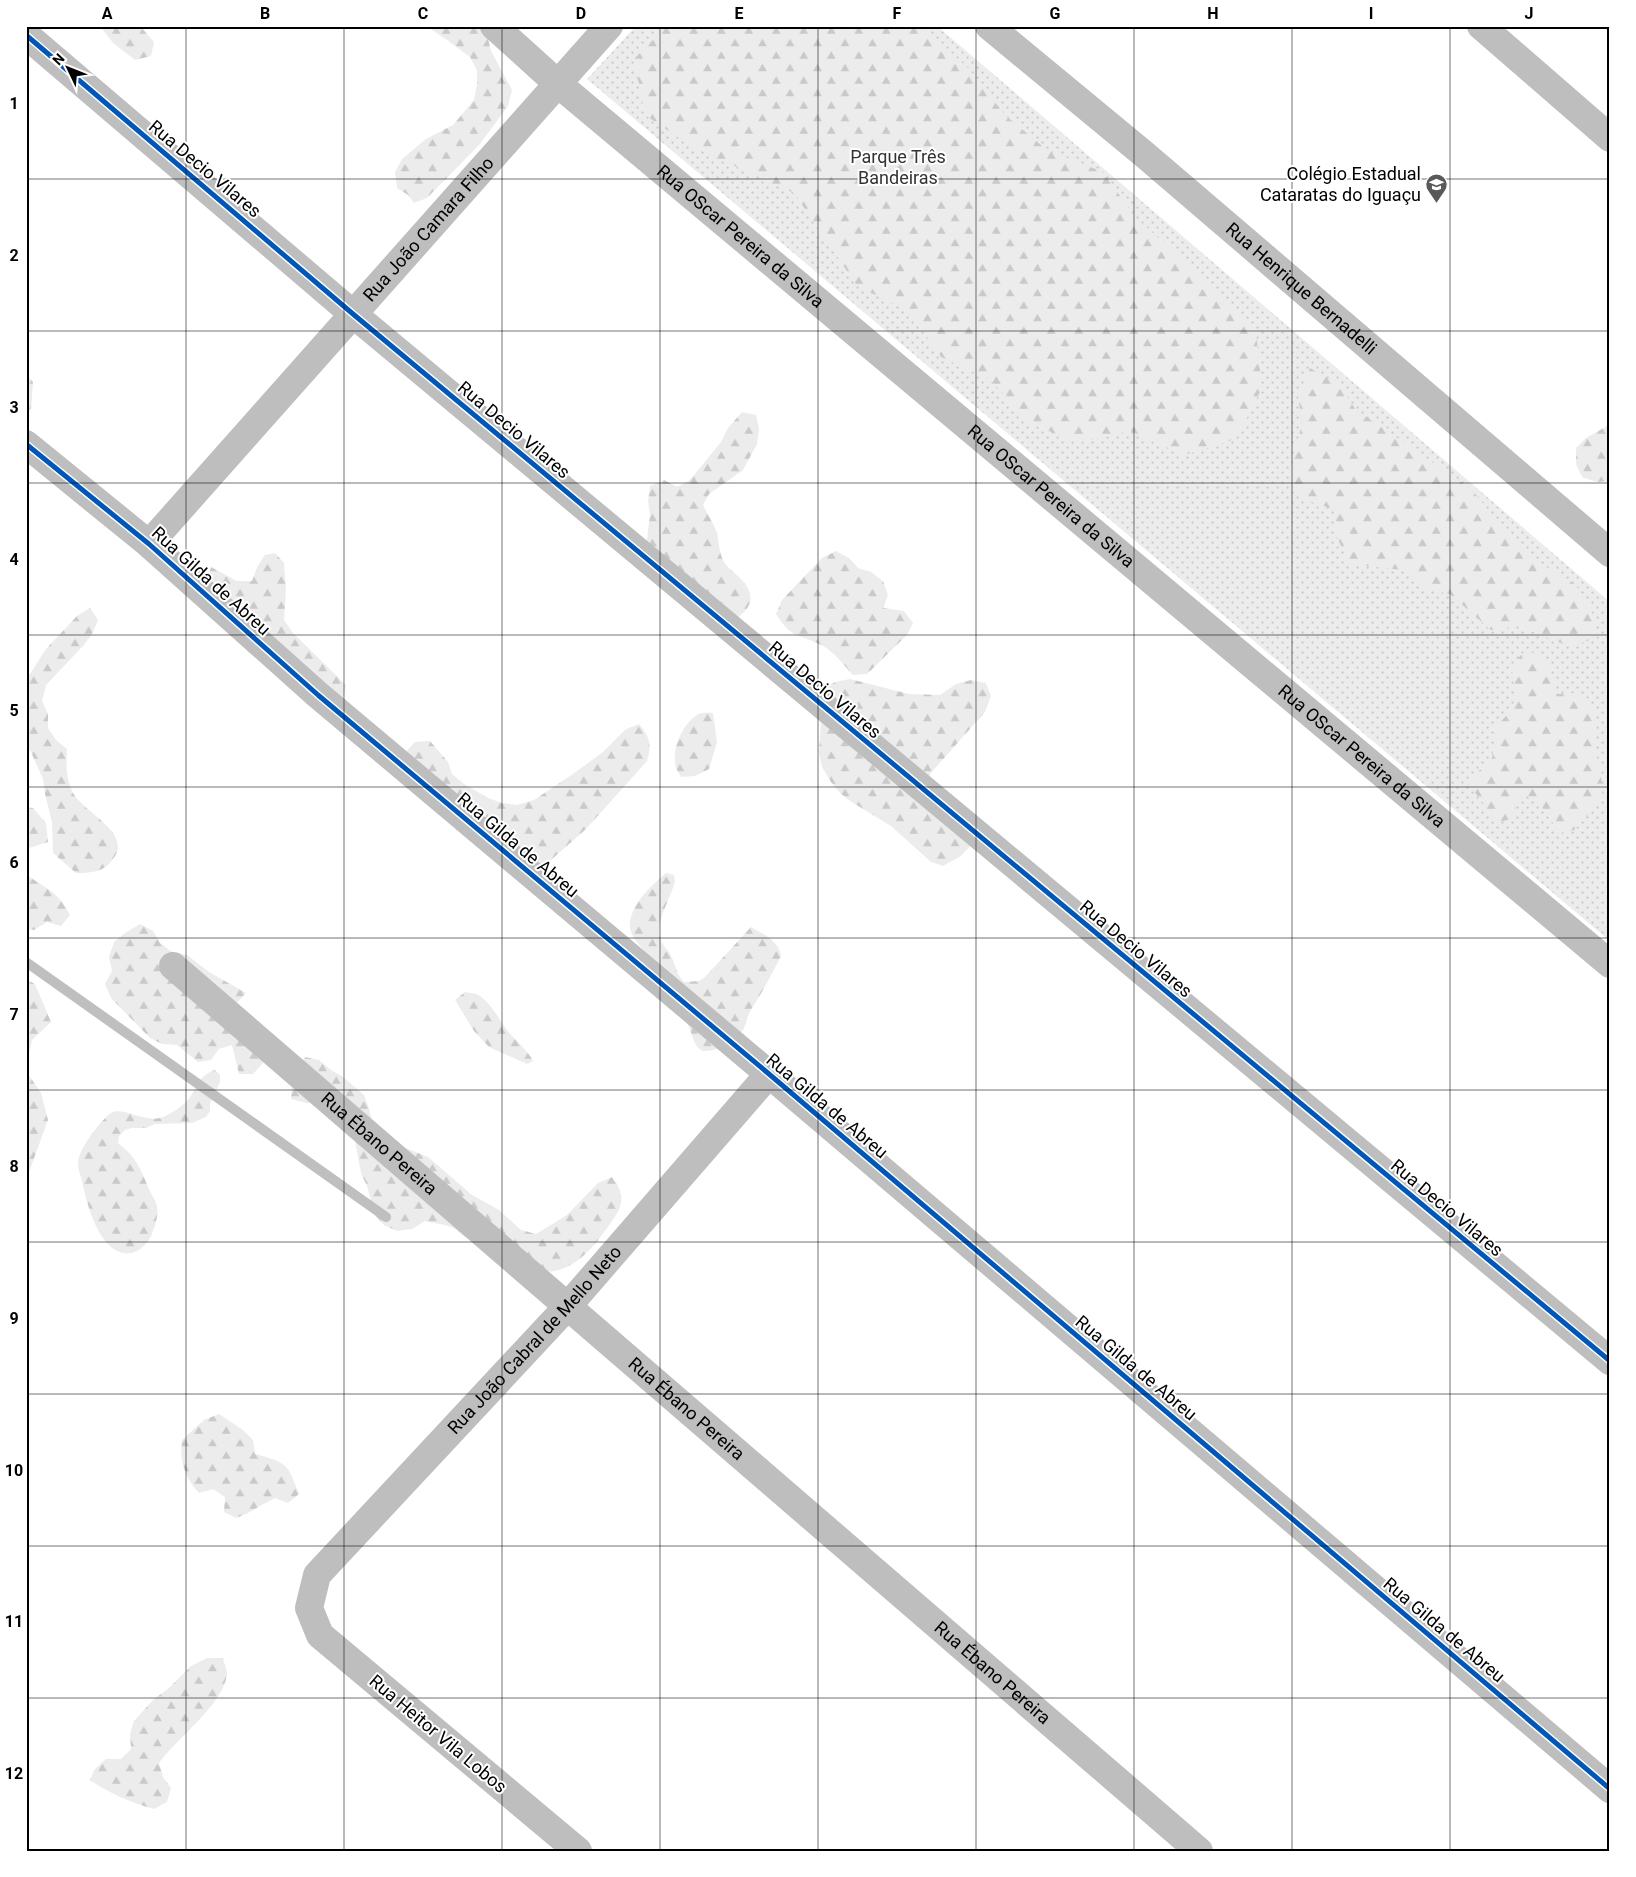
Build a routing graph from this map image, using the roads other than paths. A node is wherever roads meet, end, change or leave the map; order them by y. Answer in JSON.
{"nodes":[{"id":1,"x":494,"y":26,"type":"edge"},
{"id":2,"x":609,"y":26,"type":"edge"},
{"id":3,"x":989,"y":26,"type":"edge"},
{"id":4,"x":1481,"y":26,"type":"edge"},
{"id":5,"x":26,"y":35,"type":"edge"},
{"id":6,"x":557,"y":83,"type":"junction"},
{"id":7,"x":1610,"y":138,"type":"edge"},
{"id":8,"x":353,"y":314,"type":"junction"},
{"id":9,"x":26,"y":444,"type":"edge"},
{"id":10,"x":149,"y":544,"type":"junction"},
{"id":11,"x":1610,"y":553,"type":"edge"},
{"id":12,"x":1610,"y":964,"type":"edge"},
{"id":13,"x":173,"y":966,"type":"dead end"},
{"id":14,"x":769,"y":1074,"type":"junction"},
{"id":15,"x":567,"y":1307,"type":"junction"},
{"id":16,"x":1610,"y":1361,"type":"edge"},
{"id":17,"x":308,"y":1608,"type":"joint"},
{"id":18,"x":1610,"y":1789,"type":"edge"},
{"id":19,"x":578,"y":1851,"type":"edge"},
{"id":20,"x":1199,"y":1851,"type":"edge"}],
"edges":[{"from":1,"to":6,"type":"street","name":"Rua OScar Pereira da Silva"},
{"from":2,"to":6,"type":"street","name":"Rua João Camara Filho"},
{"from":3,"to":11,"type":"street","name":"Rua Henrique Bernadelli"},
{"from":4,"to":7,"type":"street"},
{"from":5,"to":8,"type":"street","name":"Rua Decio Vilares"},
{"from":6,"to":8,"type":"street","name":"Rua João Camara Filho"},
{"from":6,"to":12,"type":"street","name":"Rua OScar Pereira da Silva"},
{"from":8,"to":10,"type":"street","name":"Rua João Camara Filho"},
{"from":8,"to":16,"type":"street","name":"Rua Decio Vilares"},
{"from":9,"to":10,"type":"street","name":"Rua Gilda de Abreu"},
{"from":10,"to":14,"type":"street","name":"Rua Gilda de Abreu"},
{"from":13,"to":15,"type":"street","name":"Rua Ébano Pereira"},
{"from":14,"to":15,"type":"street","name":"Rua João Cabral de Mello Neto"},
{"from":14,"to":18,"type":"street","name":"Rua Gilda de Abreu"},
{"from":15,"to":17,"type":"street","name":"Rua João Cabral de Mello Neto"},
{"from":15,"to":20,"type":"street","name":"Rua Ébano Pereira"},
{"from":17,"to":19,"type":"street","name":"Rua Heitor Vila Lobos"}]}
